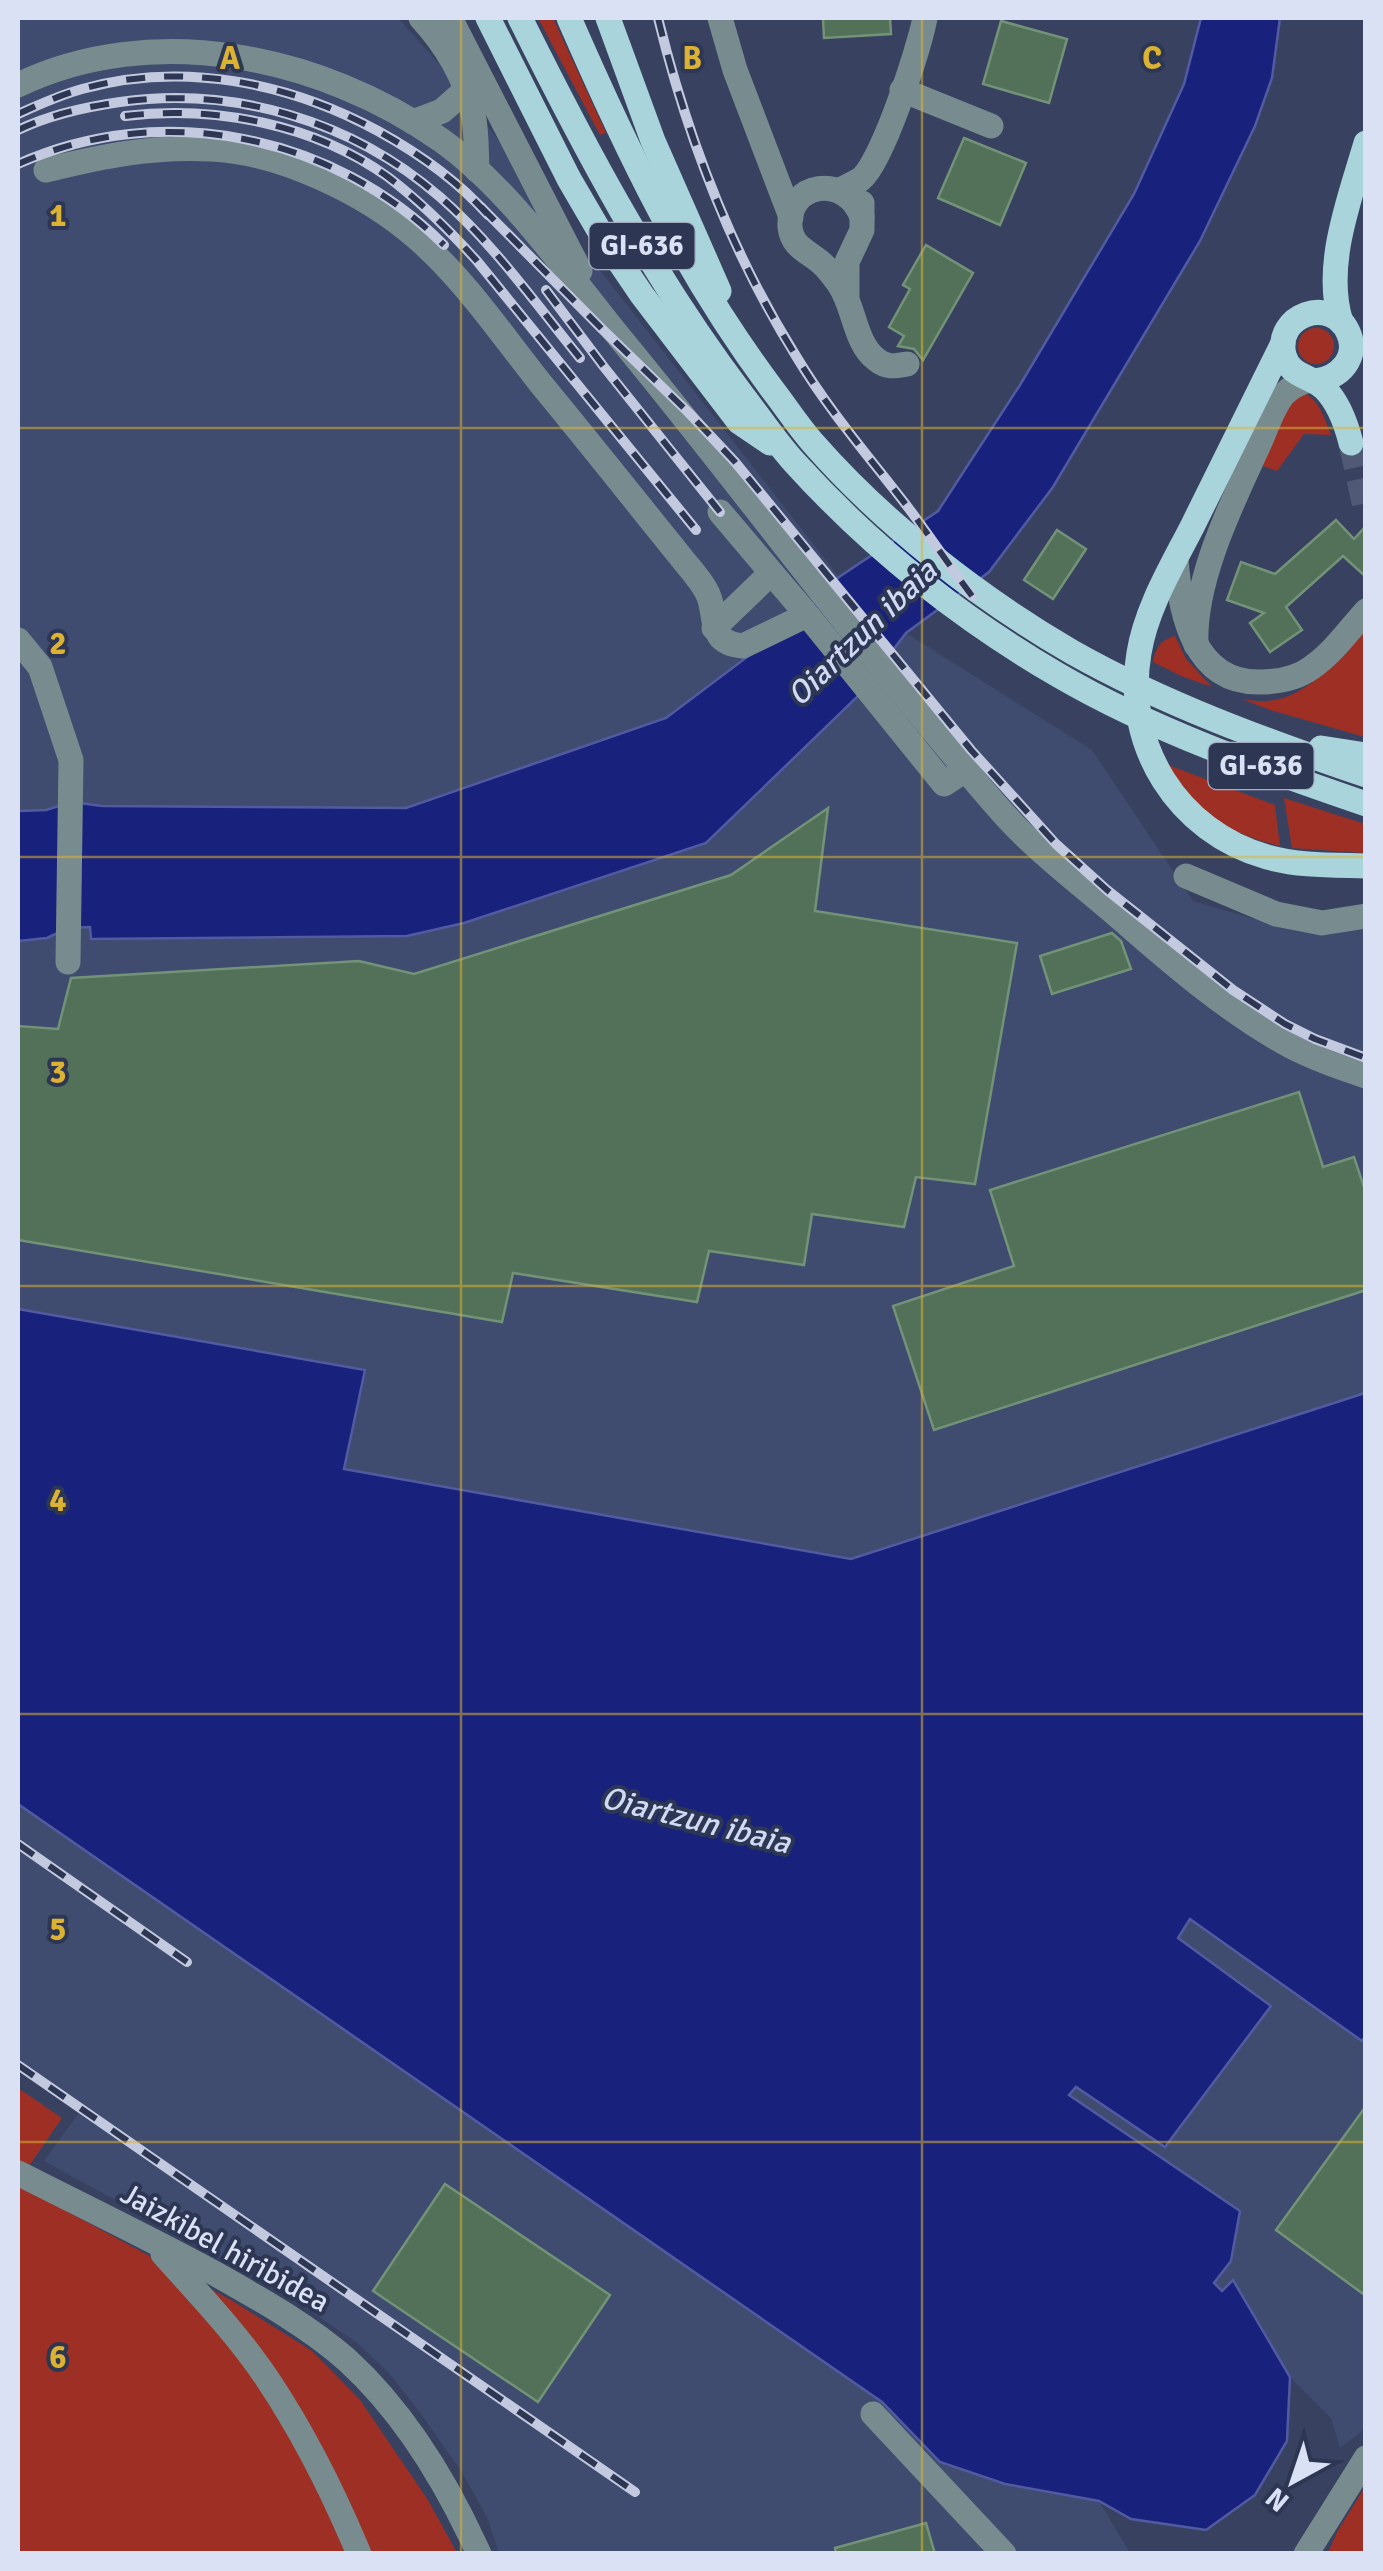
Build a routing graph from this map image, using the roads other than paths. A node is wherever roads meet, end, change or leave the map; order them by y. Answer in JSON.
{"nodes":[{"id":1,"x":420,"y":18,"type":"edge"},
{"id":2,"x":450,"y":18,"type":"edge"},
{"id":3,"x":488,"y":18,"type":"edge"},
{"id":4,"x":520,"y":18,"type":"edge"},
{"id":5,"x":569,"y":18,"type":"edge"},
{"id":6,"x":608,"y":18,"type":"edge"},
{"id":7,"x":720,"y":18,"type":"edge"},
{"id":8,"x":925,"y":18,"type":"edge"},
{"id":9,"x":18,"y":85,"type":"edge"},
{"id":10,"x":467,"y":89,"type":"junction"},
{"id":11,"x":902,"y":90,"type":"junction"},
{"id":12,"x":497,"y":106,"type":"junction"},
{"id":13,"x":413,"y":122,"type":"junction"},
{"id":14,"x":992,"y":126,"type":"dead end"},
{"id":15,"x":1366,"y":142,"type":"edge"},
{"id":16,"x":763,"y":149,"type":"junction"},
{"id":17,"x":46,"y":170,"type":"dead end"},
{"id":18,"x":477,"y":170,"type":"junction"},
{"id":19,"x":840,"y":186,"type":"junction"},
{"id":20,"x":791,"y":218,"type":"junction"},
{"id":21,"x":850,"y":251,"type":"junction"},
{"id":22,"x":817,"y":259,"type":"junction"},
{"id":23,"x":1334,"y":269,"type":"junction"},
{"id":24,"x":846,"y":296,"type":"junction"},
{"id":25,"x":602,"y":316,"type":"junction"},
{"id":26,"x":1301,"y":316,"type":"junction"},
{"id":27,"x":1341,"y":322,"type":"junction"},
{"id":28,"x":1283,"y":343,"type":"junction"},
{"id":29,"x":744,"y":351,"type":"junction"},
{"id":30,"x":906,"y":364,"type":"dead end"},
{"id":31,"x":1346,"y":365,"type":"junction"},
{"id":32,"x":1313,"y":380,"type":"junction"},
{"id":33,"x":790,"y":458,"type":"junction"},
{"id":34,"x":720,"y":512,"type":"dead end"},
{"id":35,"x":1176,"y":560,"type":"junction"},
{"id":36,"x":770,"y":574,"type":"junction"},
{"id":37,"x":1366,"y":611,"type":"edge"},
{"id":38,"x":808,"y":616,"type":"junction"},
{"id":39,"x":714,"y":628,"type":"junction"},
{"id":40,"x":18,"y":640,"type":"edge"},
{"id":41,"x":1196,"y":645,"type":"junction"},
{"id":42,"x":1281,"y":744,"type":"junction"},
{"id":43,"x":1366,"y":755,"type":"edge"},
{"id":44,"x":965,"y":770,"type":"junction"},
{"id":45,"x":1366,"y":775,"type":"edge"},
{"id":46,"x":1366,"y":804,"type":"edge"},
{"id":47,"x":1366,"y":866,"type":"edge"},
{"id":48,"x":1186,"y":876,"type":"dead end"},
{"id":49,"x":1366,"y":916,"type":"edge"},
{"id":50,"x":68,"y":962,"type":"dead end"},
{"id":51,"x":1366,"y":1076,"type":"edge"},
{"id":52,"x":18,"y":2173,"type":"edge"},
{"id":53,"x":148,"y":2239,"type":"junction"},
{"id":54,"x":874,"y":2414,"type":"dead end"},
{"id":55,"x":1366,"y":2458,"type":"edge"},
{"id":56,"x":1308,"y":2552,"type":"edge"},
{"id":57,"x":358,"y":2554,"type":"edge"},
{"id":58,"x":479,"y":2554,"type":"edge"},
{"id":59,"x":1004,"y":2554,"type":"edge"}],
"edges":[{"from":1,"to":10,"type":"street"},
{"from":2,"to":12,"type":"street"},
{"from":3,"to":33,"type":"main road"},
{"from":4,"to":33,"type":"main road","number":"GI-636"},
{"from":5,"to":29,"type":"main road","number":"GI-636"},
{"from":6,"to":29,"type":"main road"},
{"from":7,"to":16,"type":"street"},
{"from":8,"to":11,"type":"street"},
{"from":9,"to":13,"type":"street"},
{"from":10,"to":13,"type":"street"},
{"from":10,"to":18,"type":"street"},
{"from":11,"to":14,"type":"street"},
{"from":11,"to":19,"type":"street"},
{"from":12,"to":18,"type":"street"},
{"from":12,"to":25,"type":"street"},
{"from":13,"to":18,"type":"street"},
{"from":15,"to":23,"type":"main road"},
{"from":16,"to":19,"type":"street"},
{"from":16,"to":20,"type":"street"},
{"from":17,"to":39,"type":"street"},
{"from":18,"to":25,"type":"street"},
{"from":19,"to":20,"type":"street"},
{"from":19,"to":21,"type":"street"},
{"from":20,"to":22,"type":"street"},
{"from":21,"to":22,"type":"street"},
{"from":21,"to":24,"type":"street"},
{"from":22,"to":24,"type":"street"},
{"from":23,"to":26,"type":"main road"},
{"from":23,"to":27,"type":"main road"},
{"from":24,"to":30,"type":"street"},
{"from":25,"to":44,"type":"street"},
{"from":26,"to":27,"type":"main road"},
{"from":26,"to":28,"type":"main road"},
{"from":27,"to":31,"type":"main road"},
{"from":28,"to":32,"type":"main road"},
{"from":28,"to":35,"type":"main road"},
{"from":29,"to":42,"type":"main road","number":"GI-636"},
{"from":31,"to":32,"type":"main road"},
{"from":31,"to":32,"type":"main road"},
{"from":32,"to":41,"type":"street"},
{"from":33,"to":46,"type":"main road","number":"GI-636"},
{"from":34,"to":36,"type":"street"},
{"from":35,"to":41,"type":"street"},
{"from":35,"to":47,"type":"main road"},
{"from":36,"to":38,"type":"street"},
{"from":36,"to":39,"type":"street"},
{"from":37,"to":41,"type":"street"},
{"from":38,"to":39,"type":"street"},
{"from":38,"to":44,"type":"street"},
{"from":40,"to":50,"type":"street"},
{"from":42,"to":43,"type":"main road"},
{"from":42,"to":45,"type":"main road","number":"GI-636"},
{"from":44,"to":51,"type":"street"},
{"from":48,"to":49,"type":"street"},
{"from":52,"to":53,"type":"street","name":"Jaizkibel hiribidea"},
{"from":53,"to":57,"type":"street"},
{"from":53,"to":58,"type":"street","name":"Jaizkibel hiribidea"},
{"from":54,"to":59,"type":"street"},
{"from":55,"to":56,"type":"street"}]}
